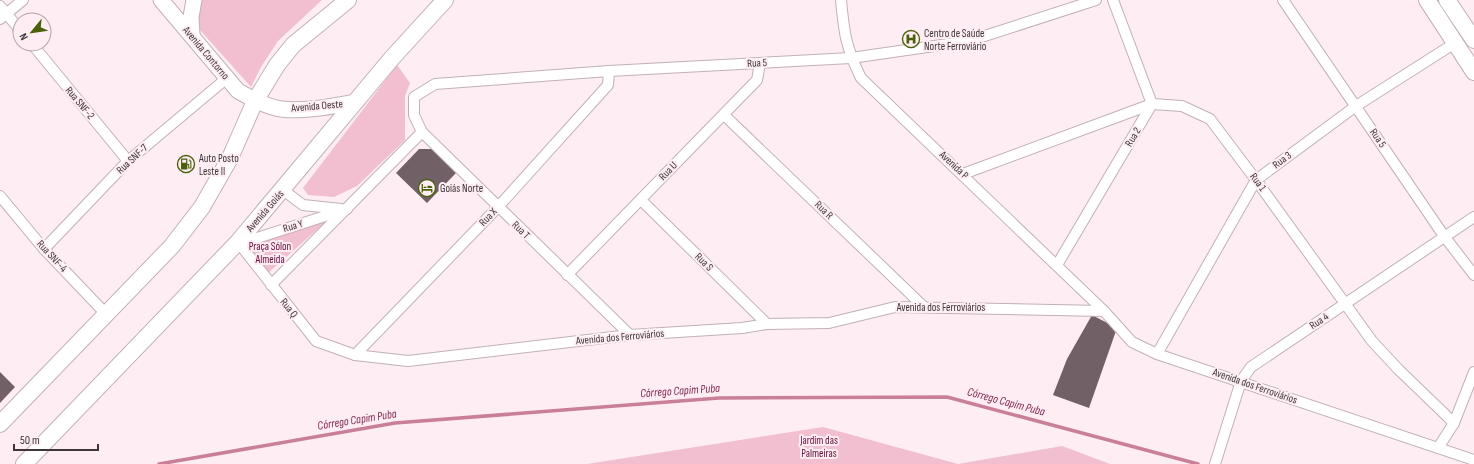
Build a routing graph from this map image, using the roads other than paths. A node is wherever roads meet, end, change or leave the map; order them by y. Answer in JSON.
{"nodes":[{"id":1,"x":23,"y":0,"type":"edge"},
{"id":2,"x":161,"y":0,"type":"edge"},
{"id":3,"x":194,"y":0,"type":"edge"},
{"id":4,"x":348,"y":0,"type":"edge"},
{"id":5,"x":445,"y":0,"type":"edge"},
{"id":6,"x":841,"y":0,"type":"edge"},
{"id":7,"x":1096,"y":0,"type":"edge"},
{"id":8,"x":1112,"y":0,"type":"edge"},
{"id":9,"x":1282,"y":0,"type":"edge"},
{"id":10,"x":1427,"y":0,"type":"edge"},
{"id":11,"x":1447,"y":0,"type":"edge"},
{"id":12,"x":2,"y":13,"type":"edge"},
{"id":13,"x":12,"y":22,"type":"edge"},
{"id":14,"x":192,"y":35,"type":"junction"},
{"id":15,"x":1474,"y":40,"type":"edge"},
{"id":16,"x":1455,"y":43,"type":"junction"},
{"id":17,"x":39,"y":52,"type":"edge"},
{"id":18,"x":851,"y":58,"type":"junction"},
{"id":19,"x":760,"y":63,"type":"junction"},
{"id":20,"x":609,"y":71,"type":"junction"},
{"id":21,"x":1474,"y":72,"type":"edge"},
{"id":22,"x":227,"y":78,"type":"junction"},
{"id":23,"x":414,"y":97,"type":"joint"},
{"id":24,"x":255,"y":100,"type":"junction"},
{"id":25,"x":356,"y":102,"type":"junction"},
{"id":26,"x":1152,"y":104,"type":"junction"},
{"id":27,"x":1356,"y":106,"type":"junction"},
{"id":28,"x":724,"y":115,"type":"junction"},
{"id":29,"x":422,"y":132,"type":"junction"},
{"id":30,"x":128,"y":161,"type":"junction"},
{"id":31,"x":963,"y":174,"type":"junction"},
{"id":32,"x":1256,"y":180,"type":"junction"},
{"id":33,"x":283,"y":190,"type":"junction"},
{"id":34,"x":0,"y":196,"type":"edge"},
{"id":35,"x":640,"y":200,"type":"junction"},
{"id":36,"x":498,"y":207,"type":"junction"},
{"id":37,"x":347,"y":209,"type":"junction"},
{"id":38,"x":1474,"y":217,"type":"edge"},
{"id":39,"x":1444,"y":236,"type":"junction"},
{"id":40,"x":238,"y":242,"type":"junction"},
{"id":41,"x":44,"y":249,"type":"junction"},
{"id":42,"x":1057,"y":265,"type":"junction"},
{"id":43,"x":567,"y":275,"type":"junction"},
{"id":44,"x":1474,"y":275,"type":"edge"},
{"id":45,"x":271,"y":285,"type":"junction"},
{"id":46,"x":1344,"y":303,"type":"junction"},
{"id":47,"x":923,"y":306,"type":"junction"},
{"id":48,"x":1104,"y":311,"type":"junction"},
{"id":49,"x":106,"y":314,"type":"junction"},
{"id":50,"x":767,"y":324,"type":"junction"},
{"id":51,"x":630,"y":335,"type":"junction"},
{"id":52,"x":1157,"y":354,"type":"junction"},
{"id":53,"x":355,"y":355,"type":"junction"},
{"id":54,"x":1474,"y":372,"type":"edge"},
{"id":55,"x":1241,"y":381,"type":"junction"},
{"id":56,"x":1454,"y":423,"type":"junction"},
{"id":57,"x":0,"y":424,"type":"edge"},
{"id":58,"x":1438,"y":448,"type":"junction"},
{"id":59,"x":1474,"y":460,"type":"edge"},
{"id":60,"x":24,"y":464,"type":"edge"},
{"id":61,"x":1215,"y":464,"type":"edge"}],
"edges":[{"from":1,"to":12,"type":"street"},
{"from":2,"to":14,"type":"main road","name":"Avenida Contorno"},
{"from":3,"to":14,"type":"main road"},
{"from":4,"to":24,"type":"main road"},
{"from":5,"to":25,"type":"main road","name":"Avenida Goiás"},
{"from":6,"to":18,"type":"street","name":"Avenida P"},
{"from":7,"to":18,"type":"street","name":"Rua 5"},
{"from":8,"to":26,"type":"street"},
{"from":9,"to":27,"type":"street","name":"Rua 5"},
{"from":10,"to":16,"type":"main road"},
{"from":11,"to":15,"type":"main road"},
{"from":12,"to":13,"type":"street"},
{"from":14,"to":22,"type":"main road","name":"Avenida Contorno"},
{"from":16,"to":21,"type":"main road"},
{"from":16,"to":27,"type":"street","name":"Rua 3"},
{"from":17,"to":30,"type":"street","name":"Rua SNF-2"},
{"from":18,"to":19,"type":"street","name":"Rua 5"},
{"from":18,"to":31,"type":"street","name":"Avenida P"},
{"from":19,"to":20,"type":"street","name":"Rua 5"},
{"from":19,"to":28,"type":"street","name":"Rua U"},
{"from":20,"to":23,"type":"street","name":"Rua 5"},
{"from":20,"to":36,"type":"street","name":"Rua X"},
{"from":22,"to":24,"type":"main road","name":"Avenida Contorno"},
{"from":22,"to":30,"type":"street","name":"Rua SNF-7"},
{"from":23,"to":29,"type":"street","name":"Rua T"},
{"from":24,"to":25,"type":"main road","name":"Avenida Oeste"},
{"from":24,"to":49,"type":"main road"},
{"from":25,"to":33,"type":"main road","name":"Avenida Goiás"},
{"from":26,"to":31,"type":"street","name":"Rua 1"},
{"from":26,"to":32,"type":"street","name":"Rua 1"},
{"from":26,"to":42,"type":"street","name":"Rua 2"},
{"from":27,"to":32,"type":"street","name":"Rua 3"},
{"from":27,"to":39,"type":"street","name":"Rua 5"},
{"from":28,"to":35,"type":"street","name":"Rua U"},
{"from":28,"to":47,"type":"street","name":"Rua R"},
{"from":29,"to":36,"type":"street","name":"Rua T"},
{"from":29,"to":37,"type":"street","name":"Rua Y"},
{"from":30,"to":41,"type":"street","name":"Rua SNF-7"},
{"from":31,"to":42,"type":"street","name":"Avenida P"},
{"from":32,"to":46,"type":"street","name":"Rua 1"},
{"from":32,"to":52,"type":"street","name":"Rua 3"},
{"from":33,"to":37,"type":"street","name":"Rua Y"},
{"from":33,"to":40,"type":"main road","name":"Avenida Goiás"},
{"from":34,"to":41,"type":"street","name":"Rua SNF-4"},
{"from":35,"to":43,"type":"street","name":"Rua U"},
{"from":35,"to":50,"type":"street","name":"Rua S"},
{"from":36,"to":43,"type":"street","name":"Rua T"},
{"from":36,"to":53,"type":"street","name":"Rua X"},
{"from":37,"to":40,"type":"street","name":"Rua Y"},
{"from":37,"to":45,"type":"street","name":"Rua Y"},
{"from":38,"to":39,"type":"street","name":"Rua 4"},
{"from":39,"to":44,"type":"street","name":"Rua 5"},
{"from":39,"to":46,"type":"street","name":"Rua 4"},
{"from":40,"to":45,"type":"street","name":"Rua Q"},
{"from":40,"to":60,"type":"main road","name":"Avenida Goiás"},
{"from":41,"to":49,"type":"street","name":"Rua SNF-4"},
{"from":42,"to":48,"type":"street","name":"Avenida P"},
{"from":43,"to":51,"type":"street","name":"Rua T"},
{"from":45,"to":53,"type":"street","name":"Rua Q"},
{"from":46,"to":55,"type":"street","name":"Rua 4"},
{"from":46,"to":56,"type":"street","name":"Rua 1"},
{"from":47,"to":48,"type":"street","name":"Avenida dos Ferroviários"},
{"from":47,"to":50,"type":"street","name":"Avenida dos Ferroviários"},
{"from":48,"to":52,"type":"street","name":"Avenida dos Ferroviários"},
{"from":49,"to":57,"type":"main road"},
{"from":50,"to":51,"type":"street","name":"Avenida dos Ferroviários"},
{"from":51,"to":53,"type":"street","name":"Avenida dos Ferroviários"},
{"from":52,"to":55,"type":"street","name":"Avenida dos Ferroviários"},
{"from":54,"to":56,"type":"street"},
{"from":55,"to":58,"type":"street","name":"Avenida dos Ferroviários"},
{"from":55,"to":61,"type":"street","name":"Rua 4"},
{"from":56,"to":58,"type":"street"},
{"from":58,"to":59,"type":"street","name":"Avenida dos Ferroviários"}]}
